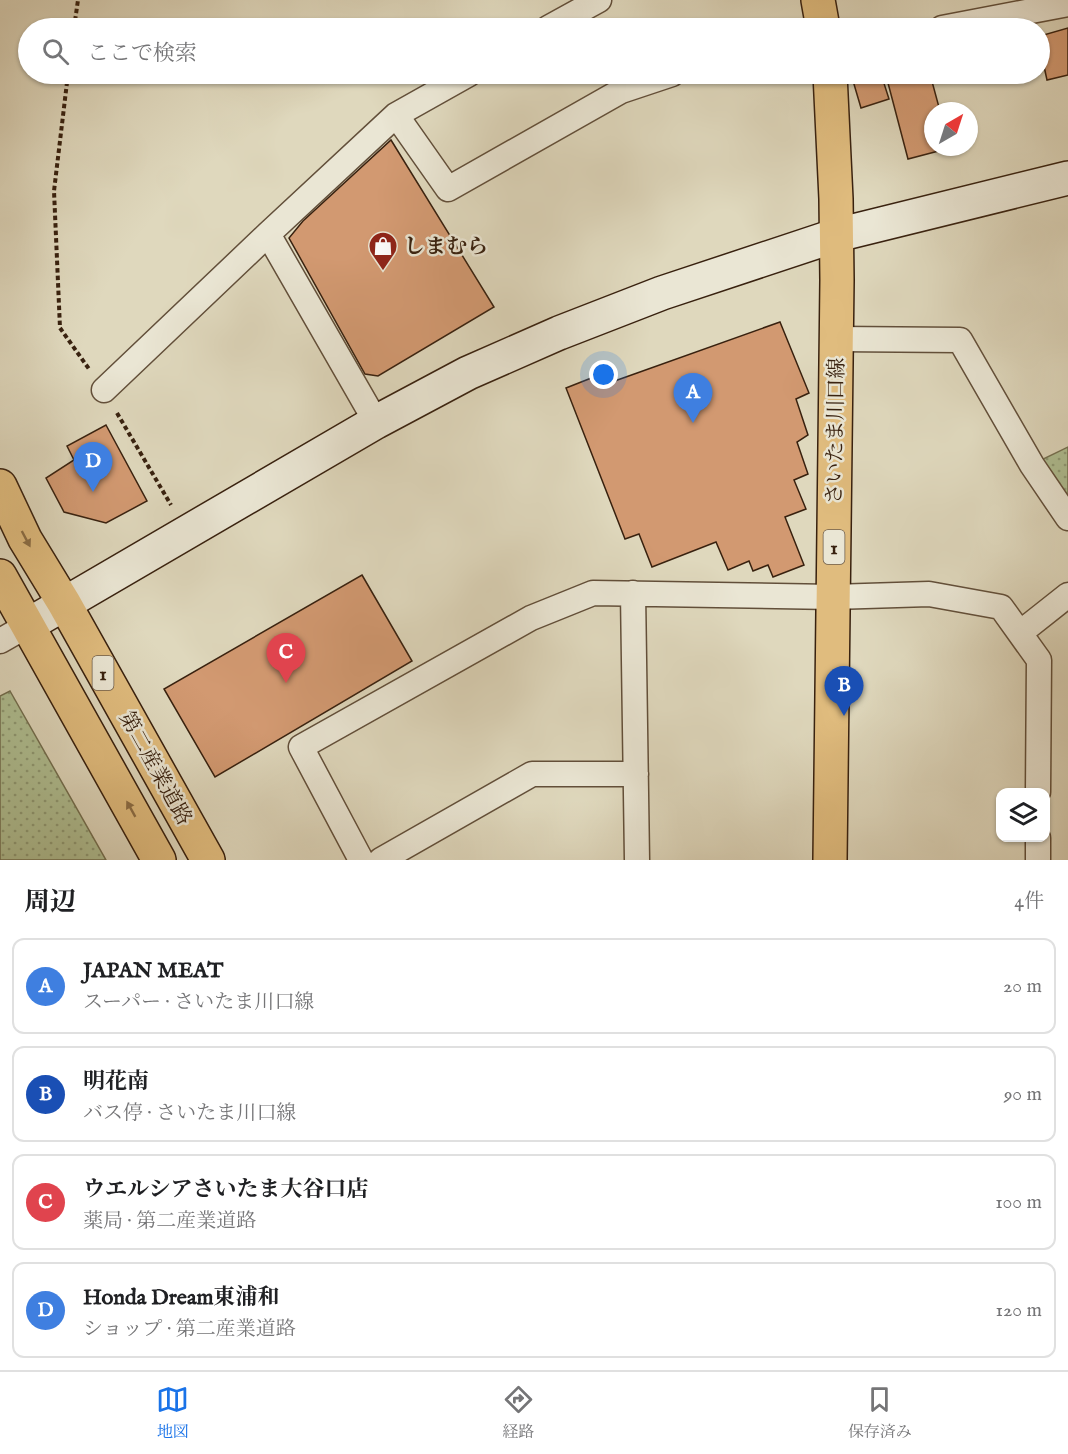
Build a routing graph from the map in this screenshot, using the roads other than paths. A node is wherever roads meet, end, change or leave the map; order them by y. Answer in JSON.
{"nodes":[{"id":1,"x":599,"y":0,"type":"edge"},
{"id":2,"x":818,"y":0,"type":"edge"},
{"id":3,"x":1068,"y":4,"type":"edge"},
{"id":4,"x":1022,"y":6,"type":"edge"},
{"id":5,"x":566,"y":18,"type":"edge"},
{"id":6,"x":821,"y":18,"type":"edge"},
{"id":7,"x":978,"y":18,"type":"edge"},
{"id":8,"x":451,"y":84,"type":"edge"},
{"id":9,"x":642,"y":84,"type":"edge"},
{"id":10,"x":830,"y":84,"type":"edge"},
{"id":11,"x":396,"y":115,"type":"junction"},
{"id":12,"x":1068,"y":178,"type":"edge"},
{"id":13,"x":267,"y":234,"type":"junction"},
{"id":14,"x":837,"y":235,"type":"junction"},
{"id":15,"x":837,"y":339,"type":"junction"},
{"id":16,"x":104,"y":390,"type":"road end"},
{"id":17,"x":376,"y":422,"type":"junction"},
{"id":18,"x":0,"y":486,"type":"edge"},
{"id":19,"x":1068,"y":518,"type":"edge"},
{"id":20,"x":0,"y":576,"type":"edge"},
{"id":21,"x":633,"y":593,"type":"junction"},
{"id":22,"x":1068,"y":595,"type":"edge"},
{"id":23,"x":833,"y":597,"type":"junction"},
{"id":24,"x":64,"y":603,"type":"junction"},
{"id":25,"x":14,"y":633,"type":"edge"},
{"id":26,"x":1020,"y":633,"type":"junction"},
{"id":27,"x":636,"y":774,"type":"junction"},
{"id":28,"x":1038,"y":788,"type":"edge"},
{"id":29,"x":1038,"y":842,"type":"edge"},
{"id":30,"x":159,"y":860,"type":"edge"},
{"id":31,"x":208,"y":860,"type":"edge"},
{"id":32,"x":361,"y":860,"type":"edge"},
{"id":33,"x":381,"y":860,"type":"edge"},
{"id":34,"x":637,"y":860,"type":"edge"},
{"id":35,"x":830,"y":860,"type":"edge"},
{"id":36,"x":1038,"y":860,"type":"edge"}],
"edges":[{"from":1,"to":5,"type":"street"},
{"from":2,"to":6,"type":"main road"},
{"from":3,"to":4,"type":"street"},
{"from":4,"to":7,"type":"street"},
{"from":8,"to":11,"type":"street"},
{"from":9,"to":11,"type":"street"},
{"from":10,"to":14,"type":"main road","name":"さいたま川口線","number":"1"},
{"from":11,"to":13,"type":"street"},
{"from":12,"to":14,"type":"street"},
{"from":13,"to":16,"type":"street"},
{"from":13,"to":17,"type":"street"},
{"from":14,"to":15,"type":"main road","name":"さいたま川口線","number":"1"},
{"from":14,"to":17,"type":"street"},
{"from":15,"to":19,"type":"street"},
{"from":15,"to":23,"type":"main road","name":"さいたま川口線","number":"1"},
{"from":17,"to":24,"type":"street"},
{"from":18,"to":24,"type":"main road","name":"第二産業道路","number":"1","one_way":true},
{"from":20,"to":25,"type":"main road","name":"第二産業道路","number":"1"},
{"from":21,"to":23,"type":"street"},
{"from":21,"to":27,"type":"street"},
{"from":21,"to":32,"type":"street"},
{"from":22,"to":26,"type":"street"},
{"from":23,"to":26,"type":"street"},
{"from":23,"to":35,"type":"main road","name":"さいたま川口線","number":"1"},
{"from":24,"to":25,"type":"street"},
{"from":24,"to":31,"type":"main road","name":"第二産業道路","number":"1"},
{"from":30,"to":25,"type":"main road","name":"第二産業道路","number":"1","one_way":true},
{"from":26,"to":28,"type":"street"},
{"from":27,"to":33,"type":"street"},
{"from":27,"to":34,"type":"street"},
{"from":29,"to":36,"type":"street"}]}
